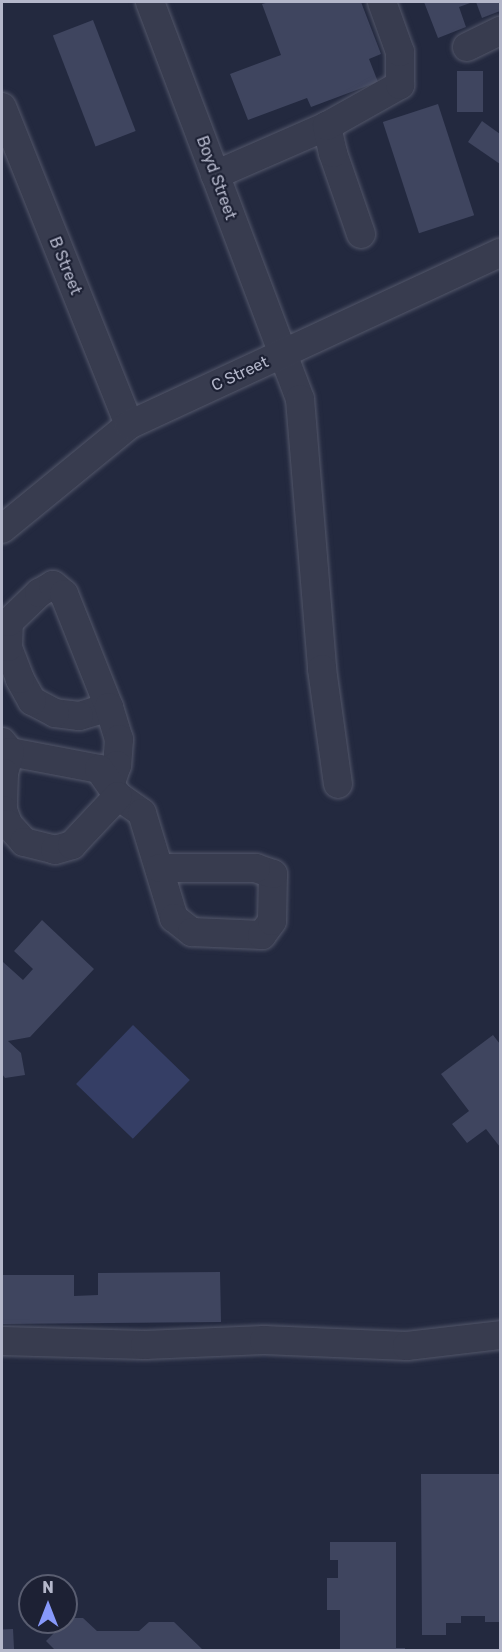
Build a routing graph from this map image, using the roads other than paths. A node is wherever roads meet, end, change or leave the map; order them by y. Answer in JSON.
{"nodes":[{"id":1,"x":150,"y":2,"type":"edge"},
{"id":2,"x":382,"y":2,"type":"edge"},
{"id":3,"x":501,"y":32,"type":"edge"},
{"id":4,"x":467,"y":47,"type":"dead end"},
{"id":5,"x":2,"y":107,"type":"edge"},
{"id":6,"x":327,"y":126,"type":"junction"},
{"id":7,"x":215,"y":175,"type":"junction"},
{"id":8,"x":361,"y":234,"type":"dead end"},
{"id":9,"x":501,"y":253,"type":"edge"},
{"id":10,"x":282,"y":354,"type":"junction"},
{"id":11,"x":129,"y":425,"type":"junction"},
{"id":12,"x":2,"y":529,"type":"edge"},
{"id":13,"x":109,"y":707,"type":"junction"},
{"id":14,"x":6,"y":747,"type":"edge"},
{"id":15,"x":338,"y":784,"type":"dead end"},
{"id":16,"x":115,"y":789,"type":"junction"},
{"id":17,"x":160,"y":868,"type":"dead end"},
{"id":18,"x":501,"y":1335,"type":"edge"},
{"id":19,"x":2,"y":1341,"type":"edge"}],
"edges":[{"from":1,"to":7,"type":"street","name":"Boyd Street"},
{"from":2,"to":6,"type":"street"},
{"from":3,"to":4,"type":"street"},
{"from":5,"to":11,"type":"street","name":"B Street"},
{"from":6,"to":7,"type":"street"},
{"from":6,"to":8,"type":"street"},
{"from":7,"to":10,"type":"street","name":"Boyd Street"},
{"from":9,"to":10,"type":"street","name":"C Street"},
{"from":10,"to":11,"type":"street","name":"C Street"},
{"from":10,"to":15,"type":"street","name":"Boyd Street"},
{"from":11,"to":12,"type":"street","name":"C Street"},
{"from":13,"to":13,"type":"street"},
{"from":13,"to":16,"type":"street"},
{"from":14,"to":16,"type":"street"},
{"from":14,"to":16,"type":"street"},
{"from":16,"to":17,"type":"street"},
{"from":18,"to":19,"type":"street"}]}
